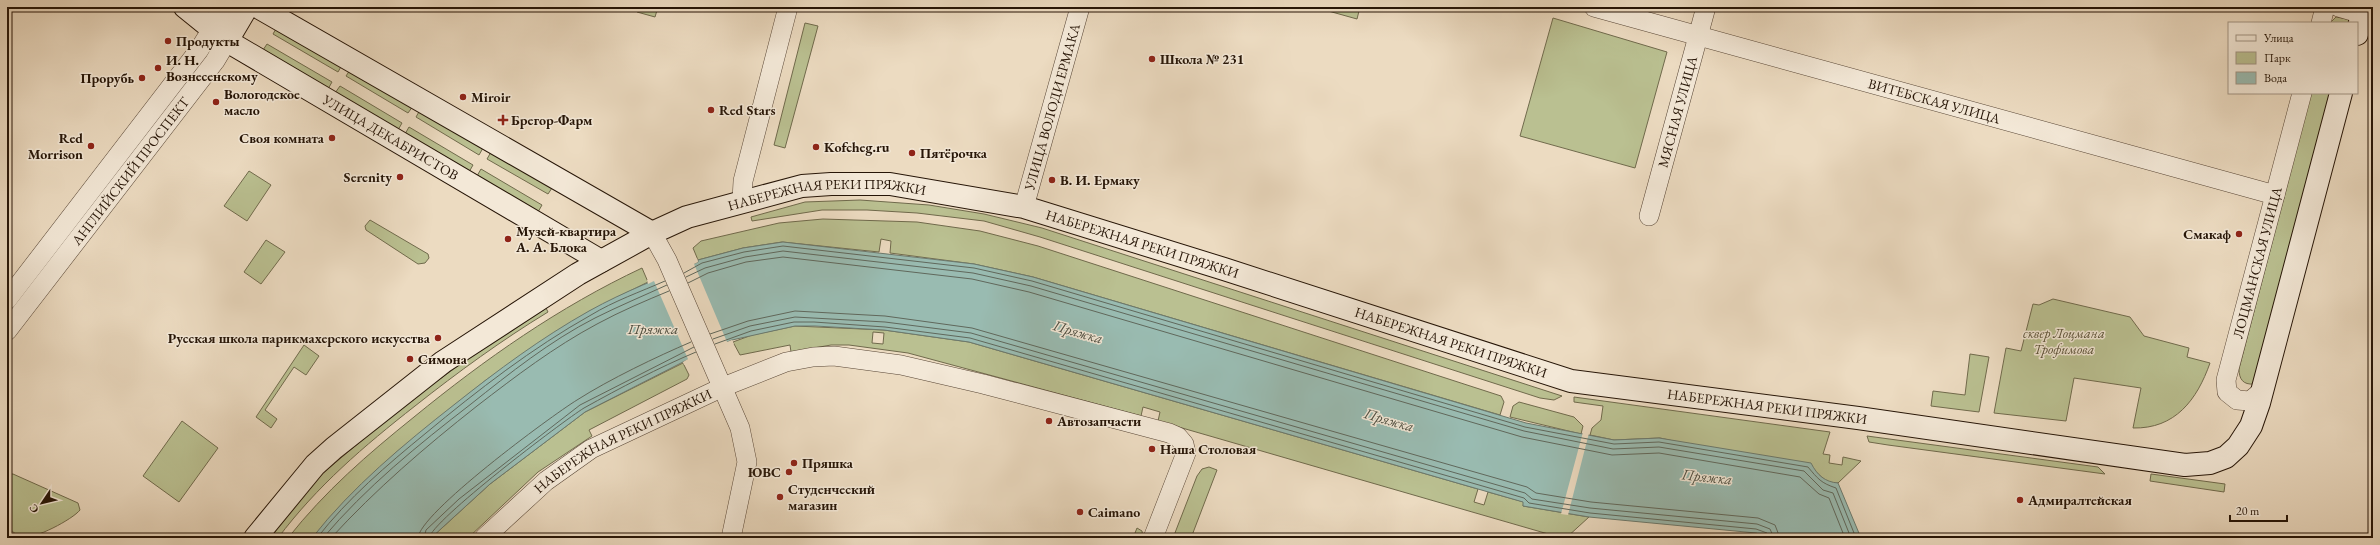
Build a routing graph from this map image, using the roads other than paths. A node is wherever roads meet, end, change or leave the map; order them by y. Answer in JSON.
{"nodes":[{"id":1,"x":184,"y":7,"type":"edge"},
{"id":2,"x":224,"y":7,"type":"edge"},
{"id":3,"x":247,"y":7,"type":"edge"},
{"id":4,"x":258,"y":7,"type":"edge"},
{"id":5,"x":788,"y":7,"type":"edge"},
{"id":6,"x":1080,"y":7,"type":"edge"},
{"id":7,"x":1594,"y":7,"type":"edge"},
{"id":8,"x":1706,"y":7,"type":"edge"},
{"id":9,"x":2325,"y":7,"type":"edge"},
{"id":10,"x":2338,"y":7,"type":"edge"},
{"id":11,"x":2363,"y":10,"type":"edge"},
{"id":12,"x":2321,"y":22,"type":"edge"},
{"id":13,"x":2358,"y":30,"type":"edge"},
{"id":14,"x":219,"y":35,"type":"junction"},
{"id":15,"x":1698,"y":36,"type":"junction"},
{"id":16,"x":2302,"y":94,"type":"edge"},
{"id":17,"x":2341,"y":94,"type":"edge"},
{"id":18,"x":2275,"y":195,"type":"junction"},
{"id":19,"x":742,"y":201,"type":"junction"},
{"id":20,"x":1024,"y":207,"type":"junction"},
{"id":21,"x":1649,"y":216,"type":"dead end"},
{"id":22,"x":652,"y":233,"type":"junction"},
{"id":23,"x":601,"y":261,"type":"junction"},
{"id":24,"x":7,"y":300,"type":"edge"},
{"id":25,"x":7,"y":331,"type":"edge"},
{"id":26,"x":723,"y":388,"type":"junction"},
{"id":27,"x":2262,"y":391,"type":"junction"},
{"id":28,"x":255,"y":538,"type":"edge"},
{"id":29,"x":484,"y":538,"type":"edge"},
{"id":30,"x":731,"y":538,"type":"edge"},
{"id":31,"x":1153,"y":538,"type":"edge"}],
"edges":[{"from":1,"to":14,"type":"main road","name":"УЛИЦА ДЕКАБРИСТОВ"},
{"from":2,"to":14,"type":"main road","name":"АНГЛИЙСКИЙ ПРОСПЕКТ"},
{"from":3,"to":14,"type":"main road","name":"АНГЛИЙСКИЙ ПРОСПЕКТ"},
{"from":4,"to":22,"type":"main road"},
{"from":5,"to":19,"type":"street"},
{"from":6,"to":20,"type":"street","name":"УЛИЦА ВОЛОДИ ЕРМАКА"},
{"from":7,"to":15,"type":"street","name":"ВИТЕБСКАЯ УЛИЦА"},
{"from":8,"to":15,"type":"street","name":"МЯСНАЯ УЛИЦА"},
{"from":9,"to":12,"type":"street"},
{"from":10,"to":11,"type":"street"},
{"from":11,"to":13,"type":"main road"},
{"from":14,"to":23,"type":"main road","name":"УЛИЦА ДЕКАБРИСТОВ"},
{"from":14,"to":24,"type":"street","name":"АНГЛИЙСКИЙ ПРОСПЕКТ"},
{"from":14,"to":25,"type":"street","name":"АНГЛИЙСКИЙ ПРОСПЕКТ"},
{"from":15,"to":18,"type":"street","name":"ВИТЕБСКАЯ УЛИЦА"},
{"from":15,"to":21,"type":"street","name":"МЯСНАЯ УЛИЦА"},
{"from":16,"to":18,"type":"street","name":"ЛОЦМАНСКАЯ УЛИЦА"},
{"from":17,"to":27,"type":"main road"},
{"from":18,"to":27,"type":"street","name":"ЛОЦМАНСКАЯ УЛИЦА"},
{"from":19,"to":20,"type":"main road","name":"НАБЕРЕЖНАЯ РЕКИ ПРЯЖКИ"},
{"from":19,"to":22,"type":"main road","name":"НАБЕРЕЖНАЯ РЕКИ ПРЯЖКИ"},
{"from":20,"to":27,"type":"main road","name":"НАБЕРЕЖНАЯ РЕКИ ПРЯЖКИ"},
{"from":22,"to":23,"type":"main road","name":"НАБЕРЕЖНАЯ РЕКИ ПРЯЖКИ"},
{"from":22,"to":26,"type":"street"},
{"from":23,"to":28,"type":"main road","name":"НАБЕРЕЖНАЯ РЕКИ ПРЯЖКИ"},
{"from":26,"to":29,"type":"street","name":"НАБЕРЕЖНАЯ РЕКИ ПРЯЖКИ"},
{"from":26,"to":30,"type":"street"},
{"from":26,"to":31,"type":"street","name":"НАБЕРЕЖНАЯ РЕКИ ПРЯЖКИ"}]}
